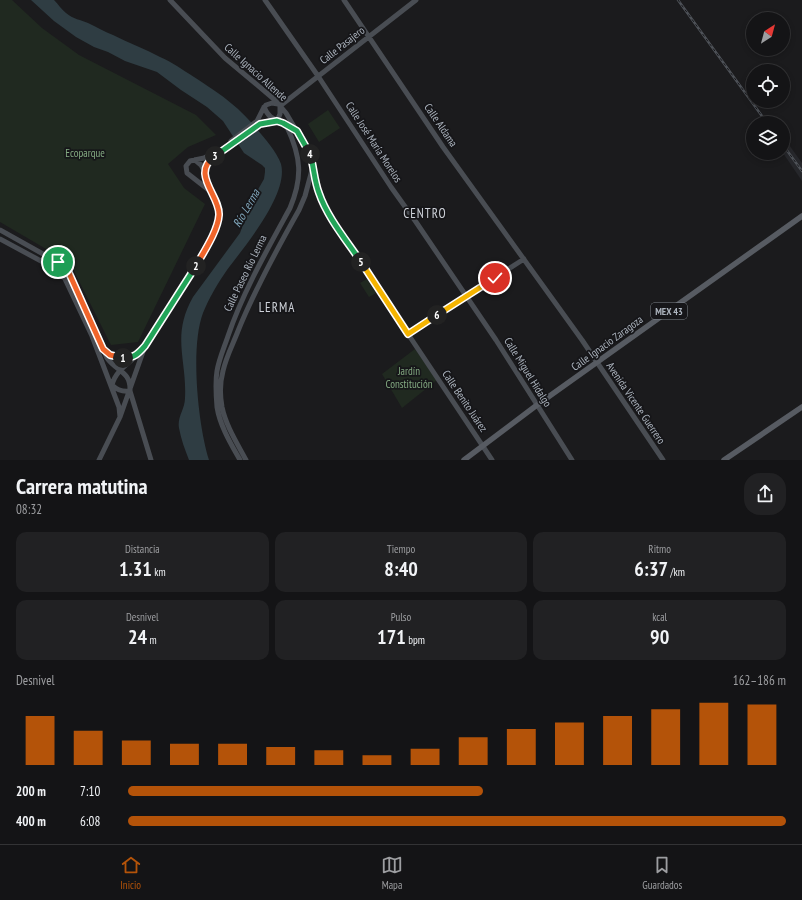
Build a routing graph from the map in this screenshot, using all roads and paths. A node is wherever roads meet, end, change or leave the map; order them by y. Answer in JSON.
{"nodes":[{"id":1,"x":170,"y":0,"type":"edge"},
{"id":2,"x":265,"y":0,"type":"edge"},
{"id":3,"x":344,"y":0,"type":"edge"},
{"id":4,"x":416,"y":0,"type":"edge"},
{"id":5,"x":370,"y":36,"type":"junction"},
{"id":6,"x":318,"y":76,"type":"junction"},
{"id":7,"x":280,"y":106,"type":"junction"},
{"id":8,"x":264,"y":107,"type":"junction"},
{"id":9,"x":277,"y":121,"type":"junction"},
{"id":10,"x":259,"y":123,"type":"junction"},
{"id":11,"x":285,"y":124,"type":"junction"},
{"id":12,"x":297,"y":131,"type":"junction"},
{"id":13,"x":209,"y":159,"type":"junction"},
{"id":14,"x":195,"y":160,"type":"junction"},
{"id":15,"x":313,"y":166,"type":"junction"},
{"id":16,"x":205,"y":172,"type":"junction"},
{"id":17,"x":206,"y":179,"type":"junction"},
{"id":18,"x":200,"y":182,"type":"junction"},
{"id":19,"x":213,"y":195,"type":"junction"},
{"id":20,"x":802,"y":216,"type":"edge"},
{"id":21,"x":0,"y":230,"type":"edge"},
{"id":22,"x":0,"y":239,"type":"edge"},
{"id":23,"x":524,"y":259,"type":"junction"},
{"id":24,"x":466,"y":296,"type":"junction"},
{"id":25,"x":408,"y":334,"type":"junction"},
{"id":26,"x":145,"y":346,"type":"junction"},
{"id":27,"x":103,"y":349,"type":"junction"},
{"id":28,"x":138,"y":355,"type":"junction"},
{"id":29,"x":597,"y":362,"type":"junction"},
{"id":30,"x":120,"y":371,"type":"junction"},
{"id":31,"x":112,"y":385,"type":"junction"},
{"id":32,"x":130,"y":391,"type":"junction"},
{"id":33,"x":537,"y":405,"type":"junction"},
{"id":34,"x":802,"y":407,"type":"edge"},
{"id":35,"x":120,"y":417,"type":"junction"},
{"id":36,"x":483,"y":445,"type":"junction"},
{"id":37,"x":99,"y":460,"type":"edge"},
{"id":38,"x":151,"y":460,"type":"edge"},
{"id":39,"x":240,"y":460,"type":"edge"},
{"id":40,"x":246,"y":460,"type":"edge"},
{"id":41,"x":464,"y":460,"type":"edge"},
{"id":42,"x":492,"y":460,"type":"edge"},
{"id":43,"x":572,"y":460,"type":"edge"},
{"id":44,"x":663,"y":460,"type":"edge"},
{"id":45,"x":724,"y":460,"type":"edge"}],
"edges":[{"from":1,"to":7,"type":"street","name":"Calle Ignacio Allende"},
{"from":2,"to":6,"type":"street","name":"Calle José María Morelos"},
{"from":3,"to":5,"type":"street","name":"Calle Aldama"},
{"from":4,"to":5,"type":"street","name":"Calle Pasajero"},
{"from":5,"to":6,"type":"street","name":"Calle Pasajero"},
{"from":5,"to":23,"type":"street","name":"Calle Aldama"},
{"from":6,"to":7,"type":"street","name":"Calle Pasajero"},
{"from":6,"to":24,"type":"street","name":"Calle José María Morelos"},
{"from":7,"to":8,"type":"street"},
{"from":7,"to":9,"type":"street"},
{"from":7,"to":12,"type":"street","name":"Calle Ignacio Allende"},
{"from":8,"to":9,"type":"street"},
{"from":8,"to":10,"type":"street"},
{"from":9,"to":10,"type":"street"},
{"from":9,"to":11,"type":"street"},
{"from":10,"to":13,"type":"street"},
{"from":11,"to":12,"type":"street"},
{"from":11,"to":39,"type":"street","name":"Calle Paseo Río Lerma"},
{"from":12,"to":15,"type":"street","name":"Calle Ignacio Allende"},
{"from":13,"to":14,"type":"street"},
{"from":13,"to":16,"type":"street"},
{"from":14,"to":16,"type":"street"},
{"from":14,"to":18,"type":"street"},
{"from":15,"to":25,"type":"street","name":"Calle Ignacio Allende"},
{"from":15,"to":40,"type":"street","name":"Calle Paseo Río Lerma"},
{"from":16,"to":17,"type":"street"},
{"from":17,"to":18,"type":"street"},
{"from":17,"to":19,"type":"street"},
{"from":18,"to":19,"type":"street"},
{"from":19,"to":26,"type":"street"},
{"from":20,"to":29,"type":"main road","name":"Calle Ignacio Zaragoza","number":"MEX 43"},
{"from":21,"to":27,"type":"street"},
{"from":22,"to":31,"type":"street"},
{"from":23,"to":24,"type":"street"},
{"from":23,"to":29,"type":"street","name":"Avenida Vicente Guerrero"},
{"from":24,"to":25,"type":"street"},
{"from":24,"to":33,"type":"street","name":"Calle Miguel Hidalgo"},
{"from":25,"to":36,"type":"street","name":"Calle Benito Juárez"},
{"from":26,"to":28,"type":"street"},
{"from":26,"to":32,"type":"street"},
{"from":27,"to":28,"type":"street"},
{"from":27,"to":30,"type":"street"},
{"from":28,"to":30,"type":"street"},
{"from":29,"to":33,"type":"main road","name":"Calle Ignacio Zaragoza","number":"MEX 43"},
{"from":29,"to":44,"type":"street","name":"Avenida Vicente Guerrero"},
{"from":30,"to":31,"type":"street"},
{"from":30,"to":32,"type":"street"},
{"from":31,"to":32,"type":"street"},
{"from":31,"to":35,"type":"street"},
{"from":32,"to":35,"type":"street"},
{"from":32,"to":38,"type":"street"},
{"from":33,"to":36,"type":"main road","name":"Calle Ignacio Zaragoza","number":"MEX 43"},
{"from":33,"to":43,"type":"street","name":"Calle Miguel Hidalgo"},
{"from":34,"to":45,"type":"main road"},
{"from":35,"to":37,"type":"street"},
{"from":36,"to":41,"type":"main road","name":"Calle Ignacio Zaragoza","number":"MEX 43"},
{"from":36,"to":42,"type":"street","name":"Calle Benito Juárez"}]}
